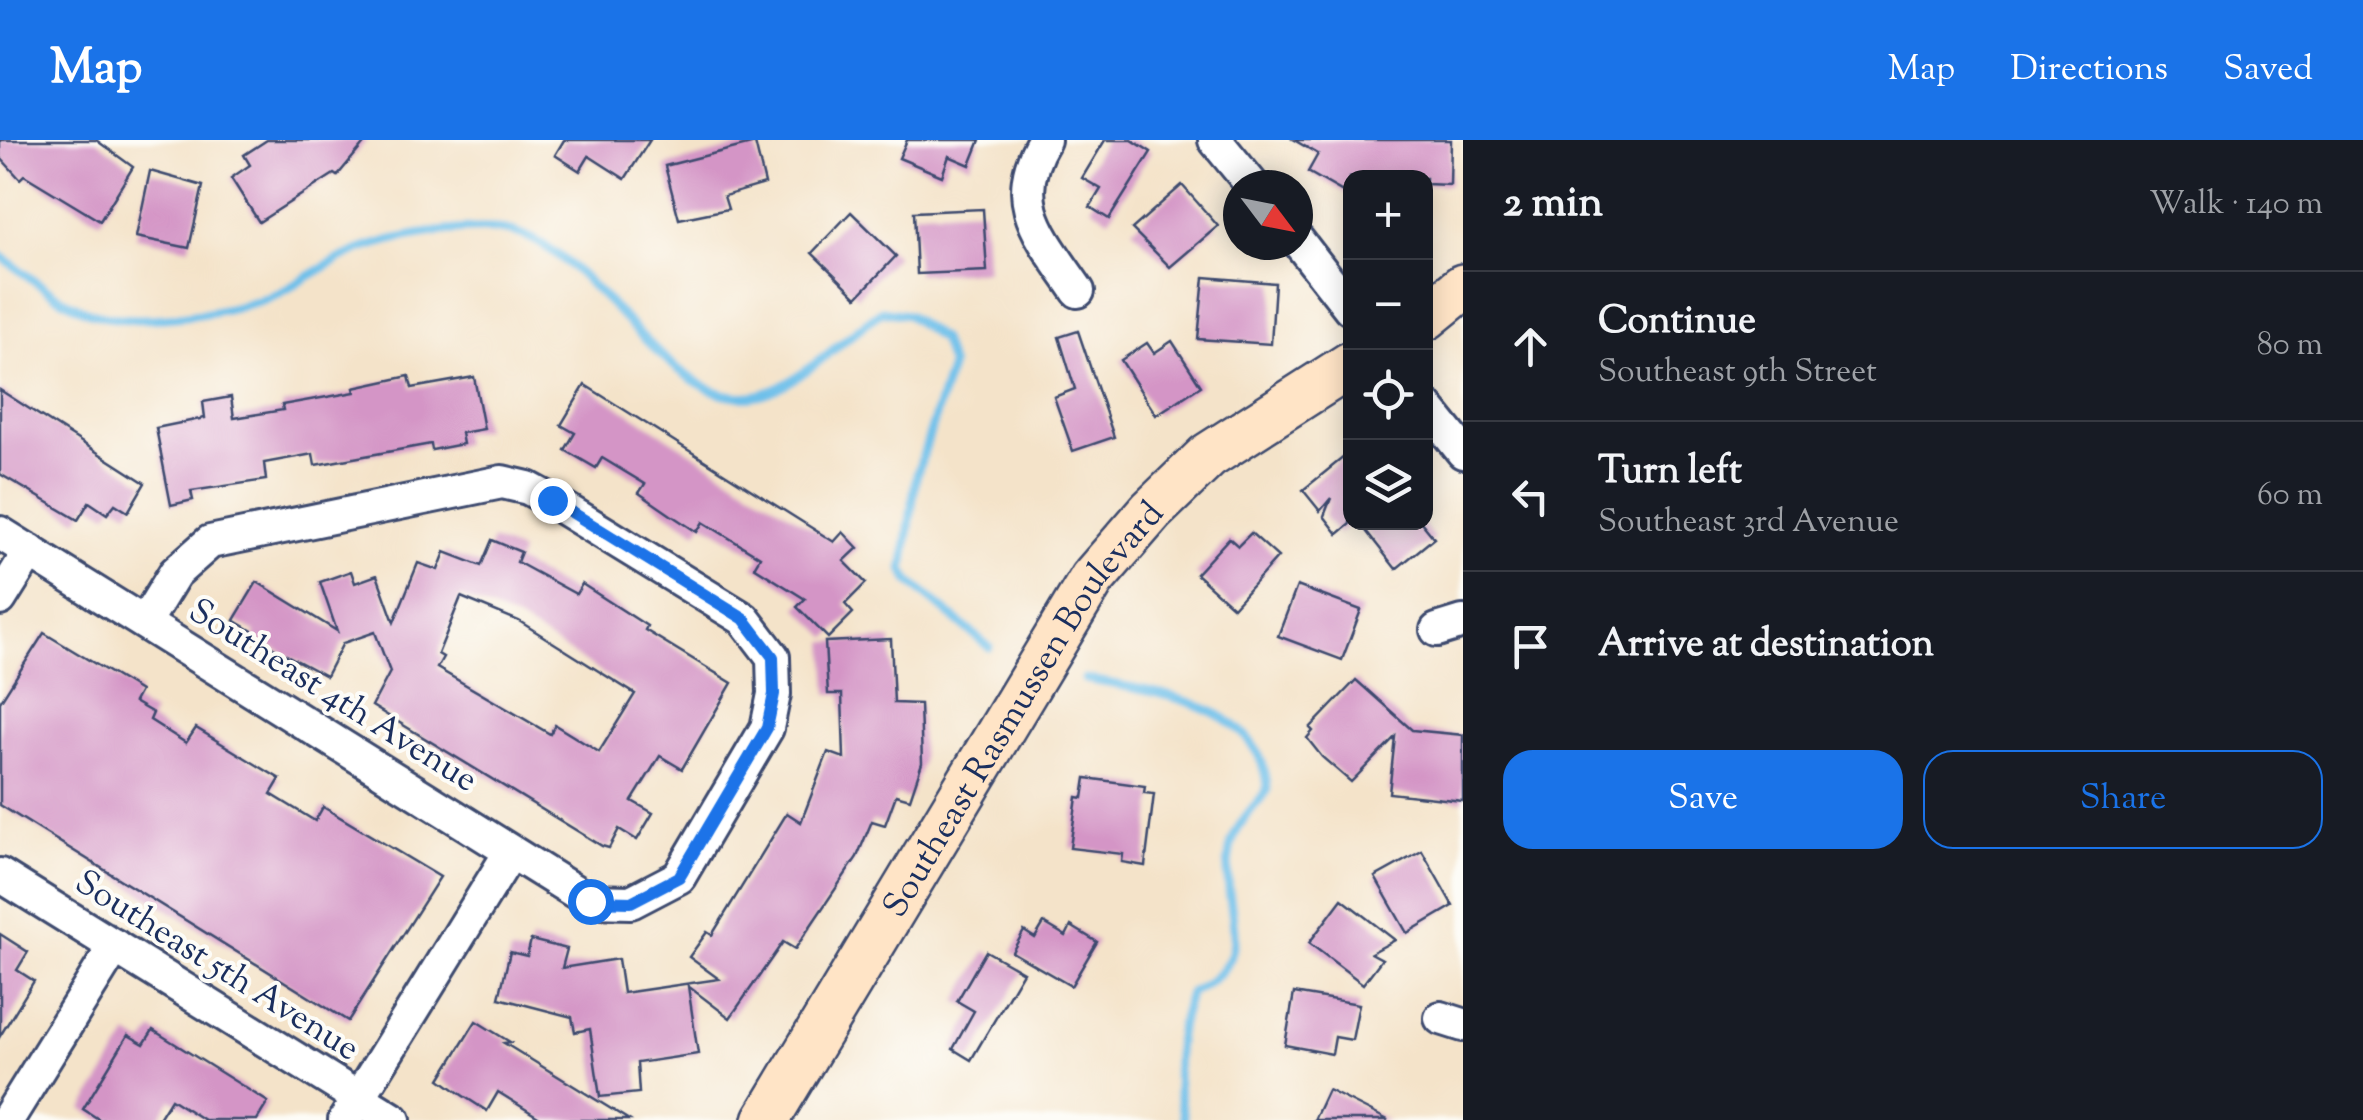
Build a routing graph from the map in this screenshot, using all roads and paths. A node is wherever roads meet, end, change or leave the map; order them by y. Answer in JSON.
{"nodes":[{"id":1,"x":1044,"y":140,"type":"edge"},
{"id":2,"x":1215,"y":140,"type":"edge"},
{"id":3,"x":1240,"y":170,"type":"edge"},
{"id":4,"x":1313,"y":260,"type":"edge"},
{"id":5,"x":1463,"y":287,"type":"edge"},
{"id":6,"x":1078,"y":291,"type":"dead end"},
{"id":7,"x":1343,"y":299,"type":"edge"},
{"id":8,"x":1433,"y":311,"type":"edge"},
{"id":9,"x":1343,"y":369,"type":"edge"},
{"id":10,"x":1433,"y":415,"type":"edge"},
{"id":11,"x":1463,"y":452,"type":"edge"},
{"id":12,"x":0,"y":533,"type":"edge"},
{"id":13,"x":30,"y":551,"type":"junction"},
{"id":14,"x":0,"y":599,"type":"edge"},
{"id":15,"x":145,"y":622,"type":"junction"},
{"id":16,"x":510,"y":853,"type":"junction"},
{"id":17,"x":0,"y":875,"type":"edge"},
{"id":18,"x":115,"y":946,"type":"junction"},
{"id":19,"x":352,"y":1109,"type":"edge"},
{"id":20,"x":7,"y":1120,"type":"edge"},
{"id":21,"x":394,"y":1120,"type":"edge"},
{"id":22,"x":766,"y":1120,"type":"edge"}],
"edges":[{"from":1,"to":6,"type":"street"},
{"from":2,"to":3,"type":"street"},
{"from":4,"to":7,"type":"street"},
{"from":5,"to":8,"type":"street"},
{"from":9,"to":22,"type":"street","name":"Southeast Rasmussen Boulevard"},
{"from":10,"to":11,"type":"street"},
{"from":12,"to":13,"type":"street","name":"Southeast 4th Avenue"},
{"from":13,"to":14,"type":"street"},
{"from":13,"to":15,"type":"street","name":"Southeast 4th Avenue"},
{"from":15,"to":16,"type":"street","name":"Southeast 4th Avenue"},
{"from":15,"to":16,"type":"street","name":"Southeast 4th Avenue"},
{"from":16,"to":19,"type":"street"},
{"from":17,"to":18,"type":"street","name":"Southeast 5th Avenue"},
{"from":18,"to":19,"type":"street","name":"Southeast 5th Avenue"},
{"from":18,"to":20,"type":"street"},
{"from":19,"to":21,"type":"street","name":"Southeast 5th Avenue"}]}
